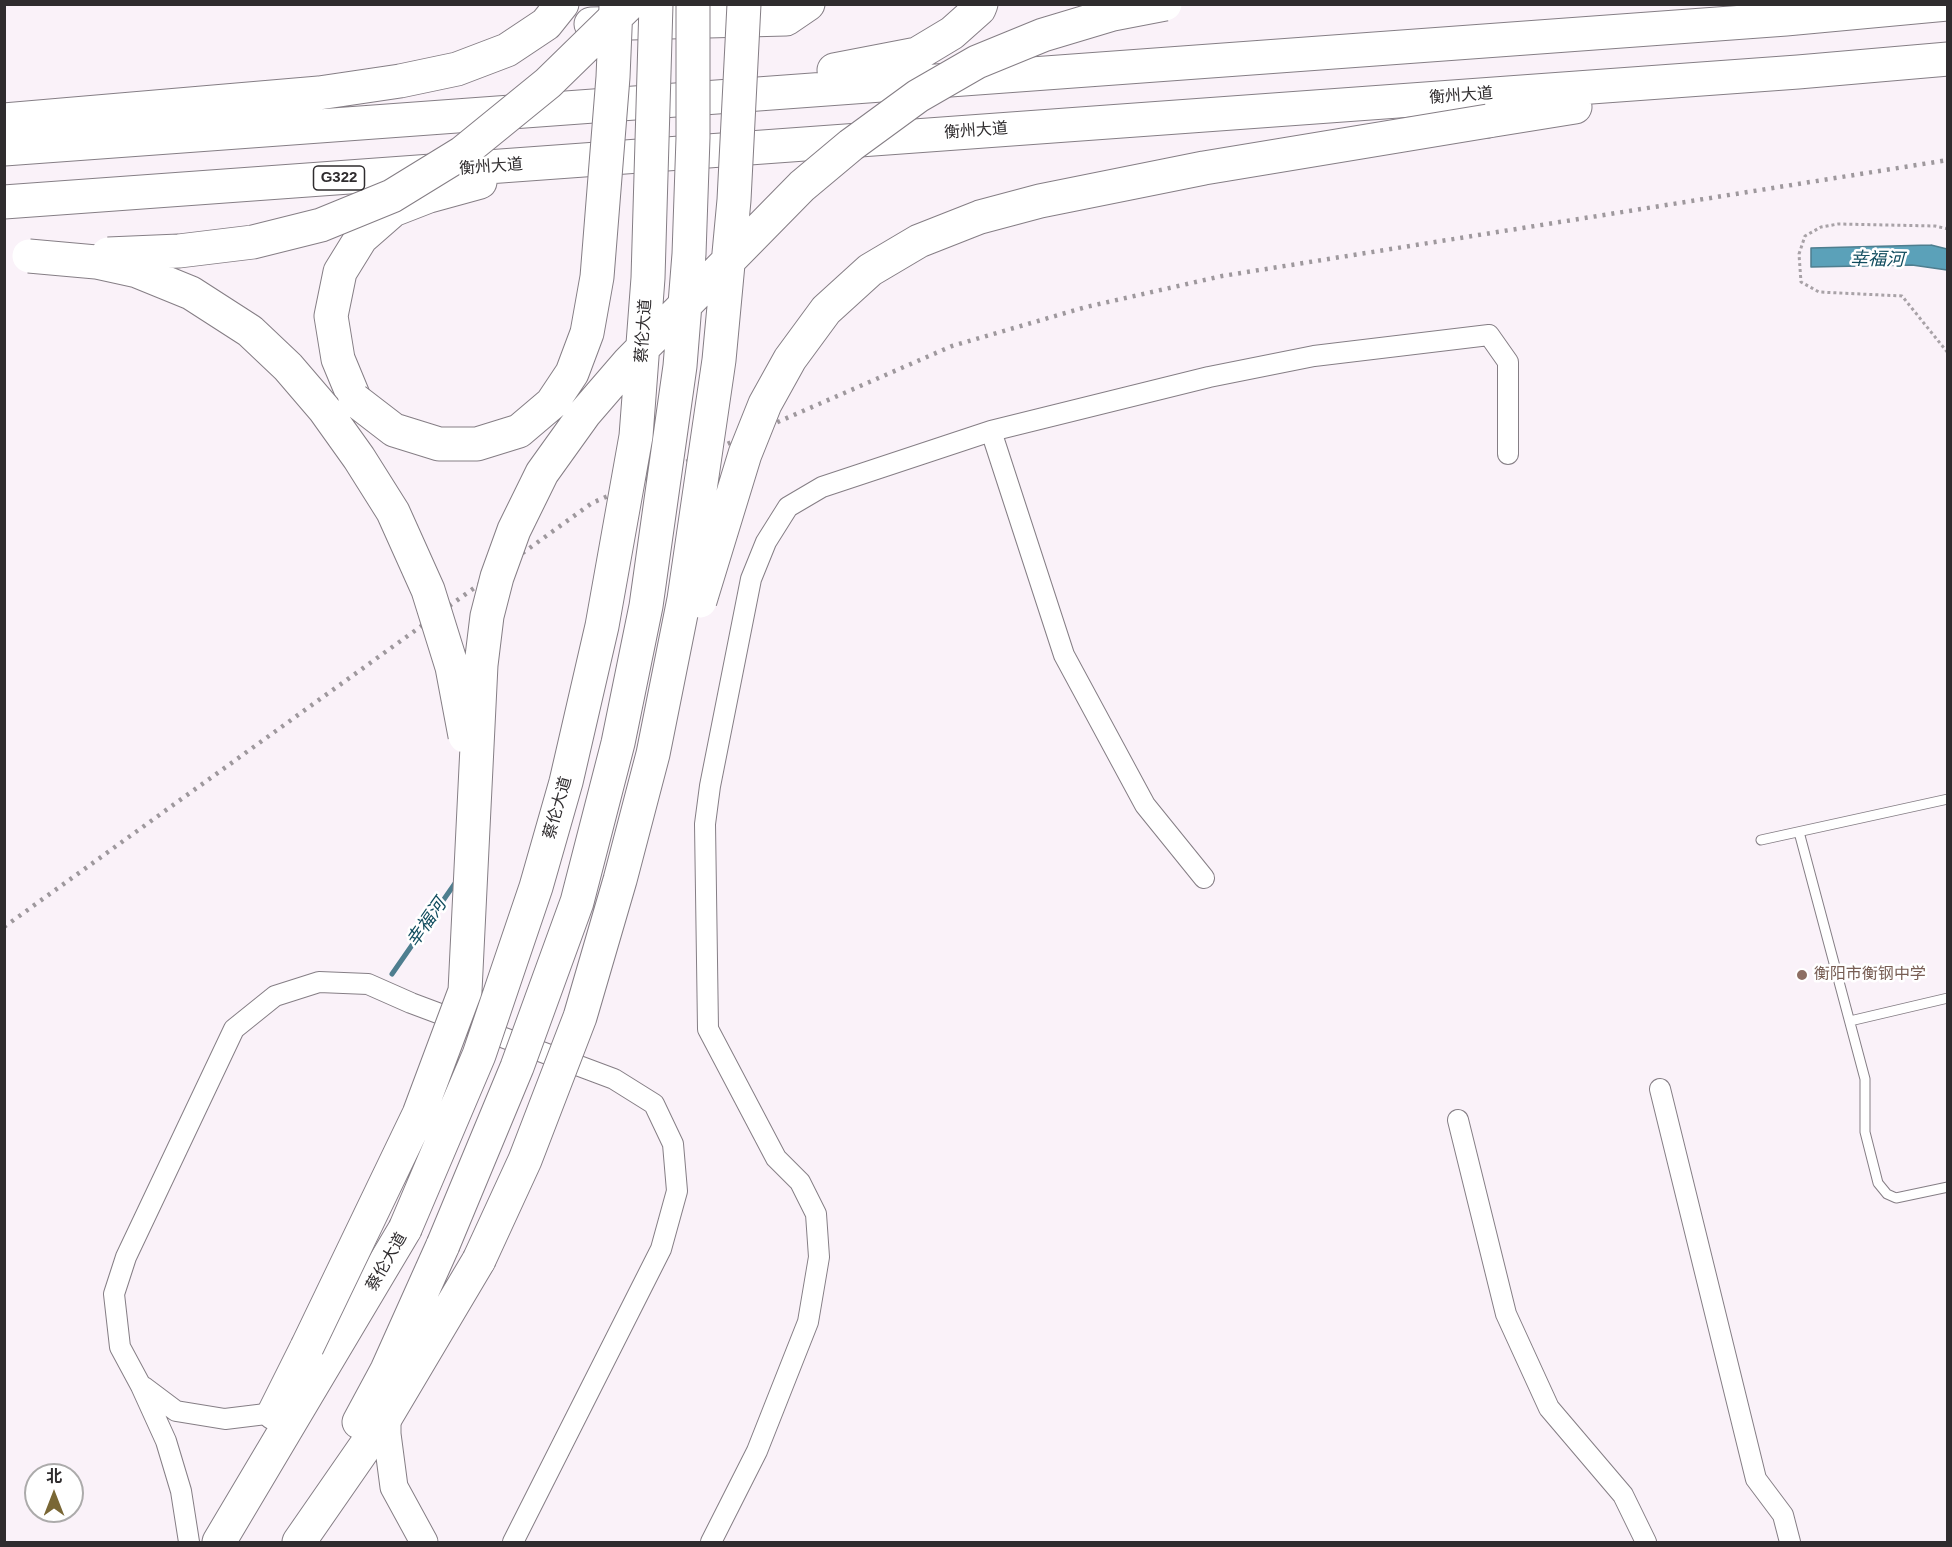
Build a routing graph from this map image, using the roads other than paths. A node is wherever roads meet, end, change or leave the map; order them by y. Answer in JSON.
{"nodes":[{"id":1,"x":562,"y":4,"type":"edge"},
{"id":2,"x":616,"y":4,"type":"edge"},
{"id":3,"x":629,"y":4,"type":"edge"},
{"id":4,"x":656,"y":4,"type":"edge"},
{"id":5,"x":693,"y":4,"type":"edge"},
{"id":6,"x":744,"y":4,"type":"edge"},
{"id":7,"x":808,"y":4,"type":"edge"},
{"id":8,"x":981,"y":4,"type":"edge"},
{"id":9,"x":1165,"y":4,"type":"edge"},
{"id":10,"x":1947,"y":4,"type":"edge"},
{"id":11,"x":591,"y":24,"type":"dead end"},
{"id":12,"x":1947,"y":59,"type":"edge"},
{"id":13,"x":1798,"y":72,"type":"junction"},
{"id":14,"x":672,"y":100,"type":"junction"},
{"id":15,"x":4,"y":120,"type":"edge"},
{"id":16,"x":4,"y":144,"type":"edge"},
{"id":17,"x":67,"y":145,"type":"junction"},
{"id":18,"x":4,"y":149,"type":"edge"},
{"id":19,"x":555,"y":162,"type":"junction"},
{"id":20,"x":4,"y":202,"type":"edge"},
{"id":21,"x":16,"y":256,"type":"edge"},
{"id":22,"x":991,"y":431,"type":"junction"},
{"id":23,"x":1508,"y":454,"type":"dead end"},
{"id":24,"x":653,"y":754,"type":"junction"},
{"id":25,"x":1947,"y":799,"type":"edge"},
{"id":26,"x":475,"y":810,"type":"junction"},
{"id":27,"x":1799,"y":832,"type":"junction"},
{"id":28,"x":1761,"y":840,"type":"dead end"},
{"id":29,"x":1204,"y":878,"type":"dead end"},
{"id":30,"x":1947,"y":998,"type":"edge"},
{"id":31,"x":1850,"y":1021,"type":"junction"},
{"id":32,"x":1660,"y":1089,"type":"dead end"},
{"id":33,"x":1458,"y":1120,"type":"dead end"},
{"id":34,"x":1947,"y":1186,"type":"edge"},
{"id":35,"x":374,"y":1284,"type":"junction"},
{"id":36,"x":387,"y":1370,"type":"junction"},
{"id":37,"x":141,"y":1386,"type":"junction"},
{"id":38,"x":274,"y":1413,"type":"junction"},
{"id":39,"x":387,"y":1415,"type":"junction"},
{"id":40,"x":189,"y":1542,"type":"edge"},
{"id":41,"x":211,"y":1542,"type":"edge"},
{"id":42,"x":219,"y":1542,"type":"edge"},
{"id":43,"x":294,"y":1542,"type":"edge"},
{"id":44,"x":299,"y":1542,"type":"edge"},
{"id":45,"x":424,"y":1542,"type":"edge"},
{"id":46,"x":513,"y":1542,"type":"edge"},
{"id":47,"x":711,"y":1542,"type":"edge"},
{"id":48,"x":1646,"y":1542,"type":"edge"},
{"id":49,"x":1790,"y":1542,"type":"edge"}],
"edges":[{"from":1,"to":15,"type":"highway"},
{"from":2,"to":19,"type":"highway","bridge":true},
{"from":3,"to":21,"type":"highway","bridge":true},
{"from":4,"to":35,"type":"highway","name":"蔡伦大道","bridge":true},
{"from":5,"to":36,"type":"highway","bridge":true},
{"from":6,"to":24,"type":"highway","bridge":true},
{"from":7,"to":11,"type":"highway"},
{"from":8,"to":14,"type":"highway"},
{"from":9,"to":26,"type":"highway","bridge":true},
{"from":10,"to":14,"type":"highway"},
{"from":12,"to":13,"type":"highway","name":"衡州大道"},
{"from":13,"to":19,"type":"highway","name":"衡州大道","number":"G322"},
{"from":13,"to":24,"type":"highway","bridge":true},
{"from":14,"to":17,"type":"highway"},
{"from":16,"to":17,"type":"highway"},
{"from":17,"to":18,"type":"highway"},
{"from":19,"to":20,"type":"highway","name":"衡州大道","number":"G322"},
{"from":21,"to":26,"type":"highway","bridge":true},
{"from":22,"to":23,"type":"street"},
{"from":22,"to":29,"type":"street"},
{"from":22,"to":47,"type":"street"},
{"from":24,"to":39,"type":"highway","bridge":true},
{"from":25,"to":27,"type":"lane"},
{"from":26,"to":38,"type":"highway","bridge":true},
{"from":27,"to":28,"type":"lane"},
{"from":27,"to":31,"type":"lane"},
{"from":30,"to":31,"type":"lane"},
{"from":31,"to":34,"type":"lane"},
{"from":32,"to":49,"type":"street"},
{"from":33,"to":48,"type":"street"},
{"from":35,"to":38,"type":"highway"},
{"from":35,"to":42,"type":"highway","name":"蔡伦大道"},
{"from":36,"to":39,"type":"street"},
{"from":36,"to":43,"type":"highway"},
{"from":37,"to":38,"type":"street"},
{"from":37,"to":40,"type":"street"},
{"from":37,"to":46,"type":"street"},
{"from":38,"to":41,"type":"highway"},
{"from":39,"to":44,"type":"highway"},
{"from":39,"to":45,"type":"street"}]}
